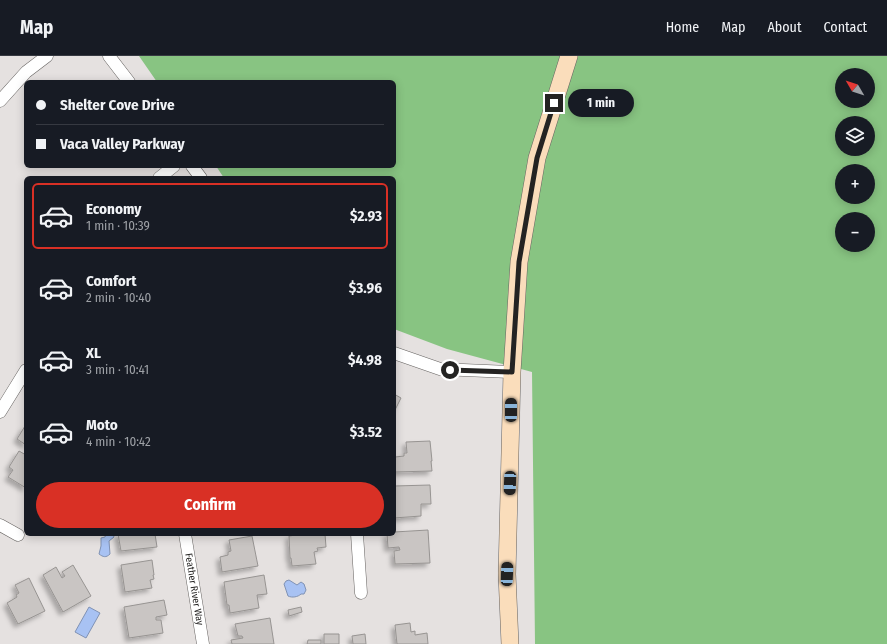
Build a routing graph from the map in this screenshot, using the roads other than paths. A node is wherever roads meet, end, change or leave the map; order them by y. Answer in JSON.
{"nodes":[{"id":1,"x":47,"y":56,"type":"edge"},
{"id":2,"x":109,"y":56,"type":"edge"},
{"id":3,"x":569,"y":56,"type":"edge"},
{"id":4,"x":127,"y":80,"type":"edge"},
{"id":5,"x":0,"y":101,"type":"edge"},
{"id":6,"x":172,"y":168,"type":"edge"},
{"id":7,"x":162,"y":176,"type":"edge"},
{"id":8,"x":396,"y":354,"type":"edge"},
{"id":9,"x":512,"y":372,"type":"junction"},
{"id":10,"x":24,"y":373,"type":"edge"},
{"id":11,"x":0,"y":412,"type":"edge"},
{"id":12,"x":0,"y":526,"type":"edge"},
{"id":13,"x":18,"y":535,"type":"dead end"},
{"id":14,"x":185,"y":536,"type":"edge"},
{"id":15,"x":357,"y":536,"type":"edge"},
{"id":16,"x":360,"y":593,"type":"dead end"},
{"id":17,"x":204,"y":644,"type":"edge"},
{"id":18,"x":510,"y":644,"type":"edge"}],
"edges":[{"from":1,"to":5,"type":"street"},
{"from":2,"to":4,"type":"street"},
{"from":3,"to":9,"type":"street"},
{"from":6,"to":7,"type":"street"},
{"from":8,"to":9,"type":"street"},
{"from":9,"to":18,"type":"street"},
{"from":10,"to":11,"type":"street"},
{"from":12,"to":13,"type":"street"},
{"from":14,"to":17,"type":"street","name":"Feather River Way"},
{"from":15,"to":16,"type":"street"}]}
